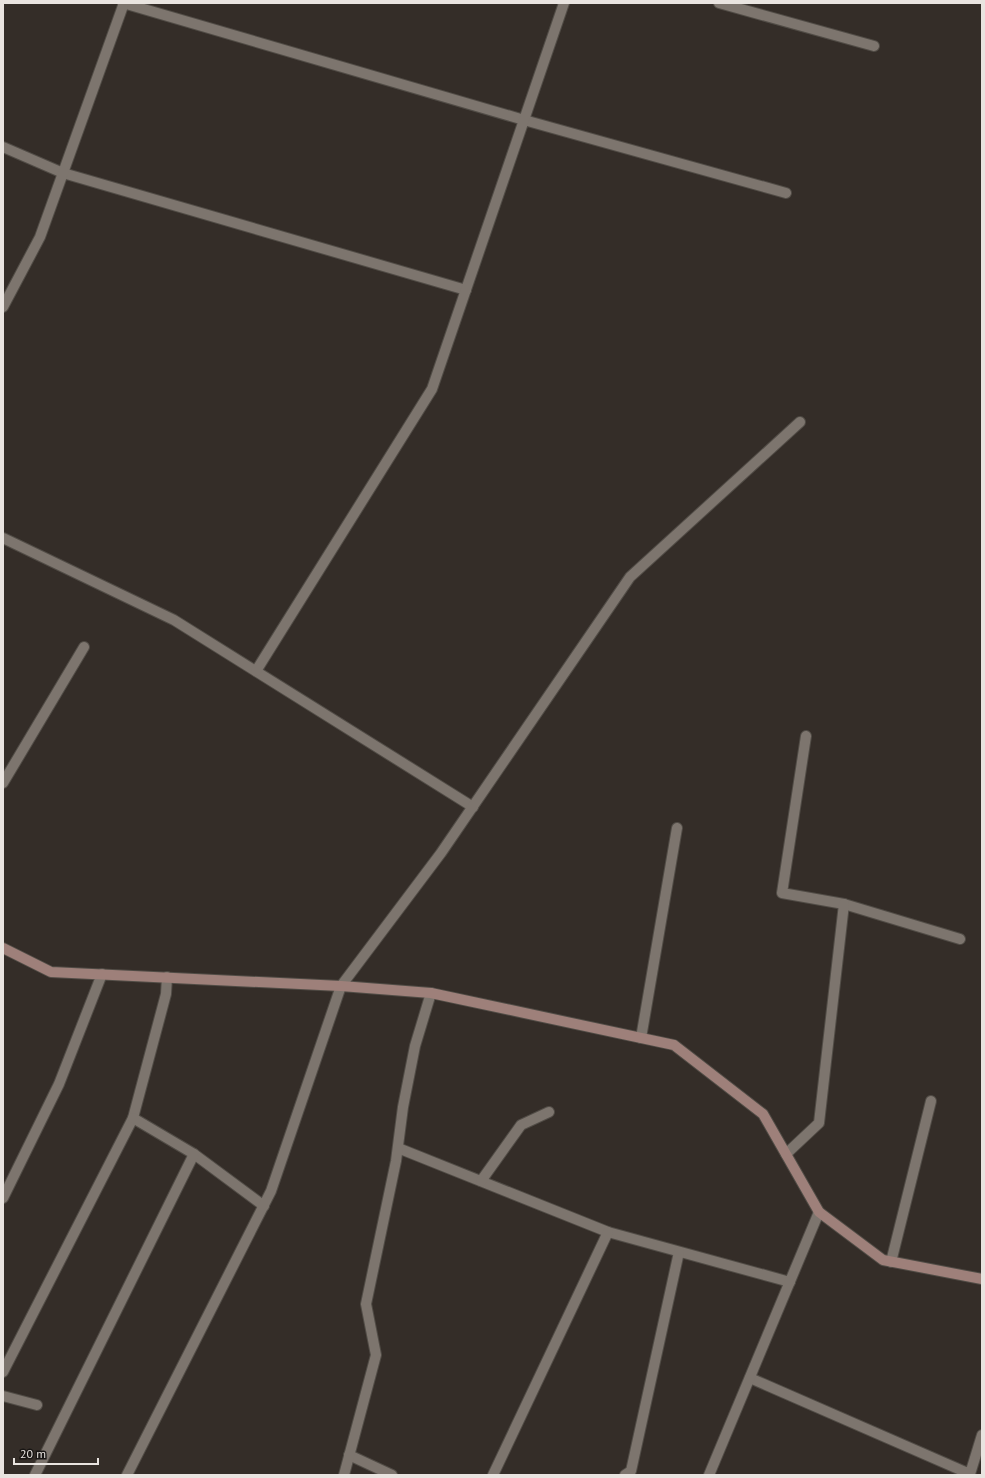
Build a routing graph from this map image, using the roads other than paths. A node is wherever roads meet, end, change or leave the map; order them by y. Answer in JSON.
{"nodes":[{"id":1,"x":123,"y":3,"type":"edge"},
{"id":2,"x":564,"y":3,"type":"edge"},
{"id":3,"x":719,"y":3,"type":"edge"},
{"id":4,"x":874,"y":46,"type":"dead end"},
{"id":5,"x":524,"y":120,"type":"junction"},
{"id":6,"x":3,"y":147,"type":"edge"},
{"id":7,"x":63,"y":173,"type":"junction"},
{"id":8,"x":786,"y":193,"type":"dead end"},
{"id":9,"x":466,"y":290,"type":"junction"},
{"id":10,"x":3,"y":307,"type":"edge"},
{"id":11,"x":800,"y":422,"type":"dead end"},
{"id":12,"x":3,"y":538,"type":"edge"},
{"id":13,"x":84,"y":647,"type":"dead end"},
{"id":14,"x":256,"y":671,"type":"junction"},
{"id":15,"x":806,"y":736,"type":"dead end"},
{"id":16,"x":3,"y":783,"type":"edge"},
{"id":17,"x":473,"y":807,"type":"junction"},
{"id":18,"x":677,"y":828,"type":"dead end"},
{"id":19,"x":844,"y":904,"type":"junction"},
{"id":20,"x":960,"y":939,"type":"dead end"},
{"id":21,"x":3,"y":948,"type":"edge"},
{"id":22,"x":102,"y":974,"type":"junction"},
{"id":23,"x":168,"y":977,"type":"junction"},
{"id":24,"x":341,"y":986,"type":"junction"},
{"id":25,"x":431,"y":993,"type":"junction"},
{"id":26,"x":641,"y":1038,"type":"junction"},
{"id":27,"x":931,"y":1101,"type":"dead end"},
{"id":28,"x":549,"y":1112,"type":"dead end"},
{"id":29,"x":133,"y":1118,"type":"junction"},
{"id":30,"x":398,"y":1148,"type":"junction"},
{"id":31,"x":194,"y":1154,"type":"junction"},
{"id":32,"x":786,"y":1154,"type":"junction"},
{"id":33,"x":481,"y":1181,"type":"junction"},
{"id":34,"x":3,"y":1198,"type":"edge"},
{"id":35,"x":264,"y":1206,"type":"junction"},
{"id":36,"x":819,"y":1212,"type":"junction"},
{"id":37,"x":608,"y":1232,"type":"junction"},
{"id":38,"x":679,"y":1252,"type":"junction"},
{"id":39,"x":891,"y":1262,"type":"junction"},
{"id":40,"x":982,"y":1279,"type":"edge"},
{"id":41,"x":790,"y":1282,"type":"junction"},
{"id":42,"x":3,"y":1372,"type":"edge"},
{"id":43,"x":750,"y":1378,"type":"junction"},
{"id":44,"x":3,"y":1396,"type":"edge"},
{"id":45,"x":37,"y":1405,"type":"dead end"},
{"id":46,"x":982,"y":1435,"type":"edge"},
{"id":47,"x":349,"y":1455,"type":"junction"},
{"id":48,"x":35,"y":1475,"type":"edge"},
{"id":49,"x":127,"y":1475,"type":"edge"},
{"id":50,"x":344,"y":1475,"type":"edge"},
{"id":51,"x":392,"y":1475,"type":"edge"},
{"id":52,"x":493,"y":1475,"type":"edge"},
{"id":53,"x":626,"y":1475,"type":"edge"},
{"id":54,"x":710,"y":1475,"type":"edge"}],
"edges":[{"from":1,"to":5,"type":"street"},
{"from":1,"to":7,"type":"street"},
{"from":2,"to":5,"type":"street"},
{"from":3,"to":4,"type":"street"},
{"from":5,"to":8,"type":"street"},
{"from":5,"to":9,"type":"street"},
{"from":6,"to":7,"type":"street"},
{"from":7,"to":9,"type":"street"},
{"from":7,"to":10,"type":"street"},
{"from":9,"to":14,"type":"street"},
{"from":11,"to":17,"type":"street"},
{"from":12,"to":14,"type":"street"},
{"from":13,"to":16,"type":"street"},
{"from":14,"to":17,"type":"street"},
{"from":15,"to":19,"type":"street"},
{"from":17,"to":24,"type":"street"},
{"from":18,"to":26,"type":"street"},
{"from":19,"to":20,"type":"street"},
{"from":19,"to":32,"type":"street"},
{"from":21,"to":22,"type":"main road"},
{"from":22,"to":23,"type":"main road"},
{"from":22,"to":34,"type":"street"},
{"from":23,"to":24,"type":"main road"},
{"from":23,"to":29,"type":"street"},
{"from":24,"to":25,"type":"main road"},
{"from":24,"to":35,"type":"street"},
{"from":25,"to":26,"type":"main road"},
{"from":25,"to":30,"type":"street"},
{"from":26,"to":32,"type":"main road"},
{"from":27,"to":39,"type":"street"},
{"from":28,"to":33,"type":"street"},
{"from":29,"to":31,"type":"street"},
{"from":29,"to":42,"type":"street"},
{"from":30,"to":33,"type":"street"},
{"from":30,"to":47,"type":"street"},
{"from":31,"to":35,"type":"street"},
{"from":31,"to":48,"type":"street"},
{"from":32,"to":36,"type":"main road"},
{"from":33,"to":37,"type":"street"},
{"from":35,"to":49,"type":"street"},
{"from":36,"to":39,"type":"main road"},
{"from":36,"to":41,"type":"street"},
{"from":37,"to":38,"type":"street"},
{"from":37,"to":52,"type":"street"},
{"from":38,"to":41,"type":"street"},
{"from":38,"to":53,"type":"street"},
{"from":39,"to":40,"type":"main road"},
{"from":41,"to":43,"type":"street"},
{"from":43,"to":46,"type":"street"},
{"from":43,"to":54,"type":"street"},
{"from":44,"to":45,"type":"street"},
{"from":47,"to":50,"type":"street"},
{"from":47,"to":51,"type":"street"}]}
